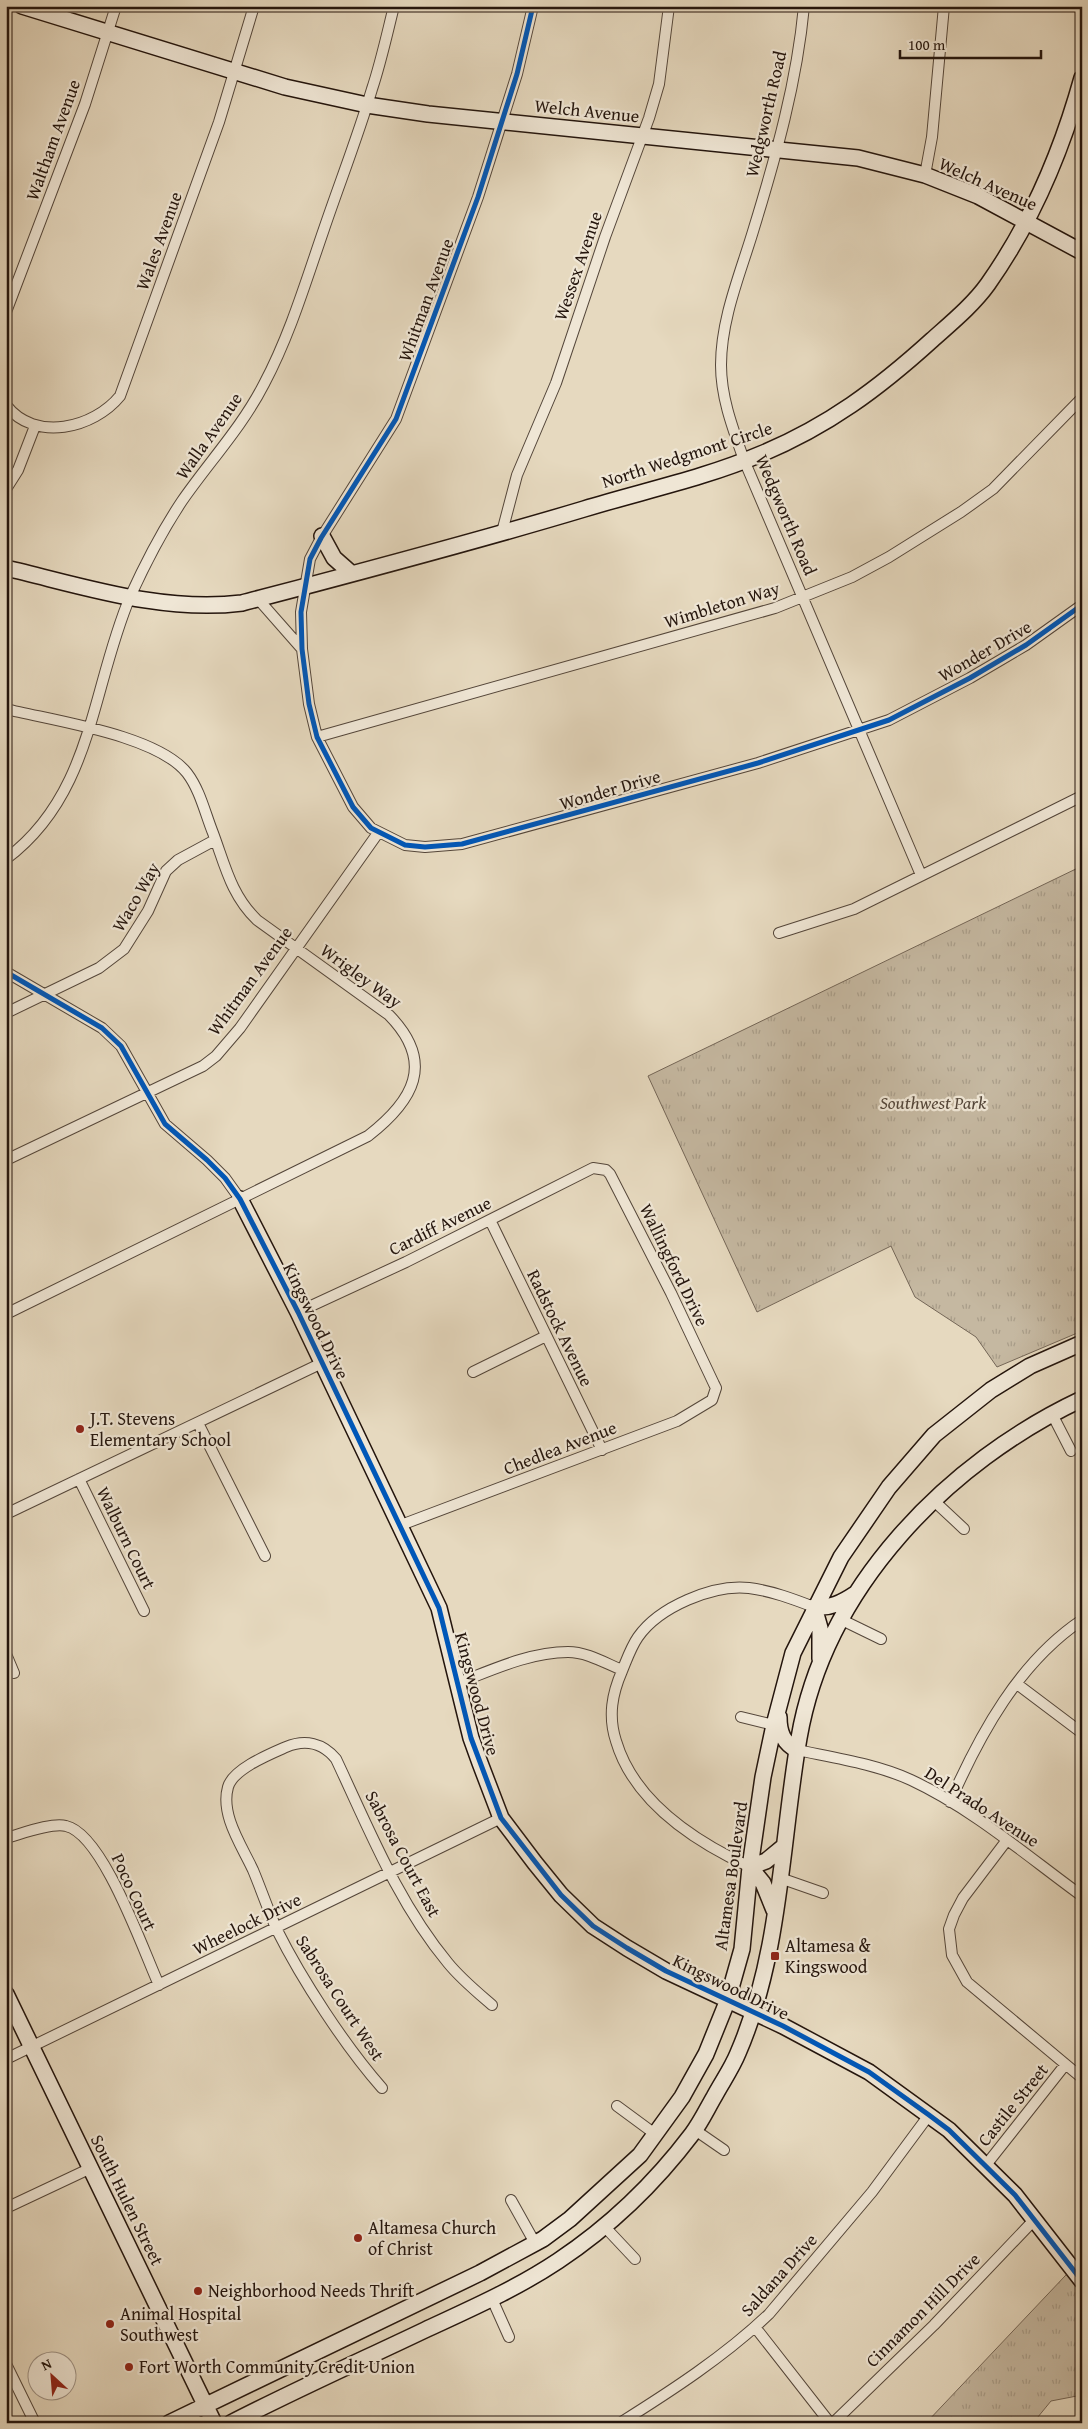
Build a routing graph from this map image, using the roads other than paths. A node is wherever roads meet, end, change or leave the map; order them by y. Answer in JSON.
{"nodes":[{"id":1,"x":22,"y":6,"type":"edge"},
{"id":2,"x":116,"y":6,"type":"edge"},
{"id":3,"x":254,"y":6,"type":"edge"},
{"id":4,"x":394,"y":6,"type":"edge"},
{"id":5,"x":533,"y":6,"type":"edge"},
{"id":6,"x":669,"y":6,"type":"edge"},
{"id":7,"x":804,"y":6,"type":"edge"},
{"id":8,"x":944,"y":6,"type":"edge"},
{"id":9,"x":108,"y":33,"type":"junction"},
{"id":10,"x":234,"y":72,"type":"junction"},
{"id":11,"x":1082,"y":78,"type":"edge"},
{"id":12,"x":367,"y":104,"type":"junction"},
{"id":13,"x":502,"y":121,"type":"junction"},
{"id":14,"x":642,"y":135,"type":"junction"},
{"id":15,"x":778,"y":149,"type":"junction"},
{"id":16,"x":924,"y":175,"type":"junction"},
{"id":17,"x":1027,"y":221,"type":"junction"},
{"id":18,"x":1082,"y":252,"type":"edge"},
{"id":19,"x":6,"y":312,"type":"edge"},
{"id":20,"x":1082,"y":398,"type":"edge"},
{"id":21,"x":6,"y":405,"type":"edge"},
{"id":22,"x":35,"y":426,"type":"junction"},
{"id":23,"x":744,"y":460,"type":"junction"},
{"id":24,"x":6,"y":489,"type":"edge"},
{"id":25,"x":502,"y":532,"type":"junction"},
{"id":26,"x":322,"y":536,"type":"junction"},
{"id":27,"x":6,"y":568,"type":"edge"},
{"id":28,"x":351,"y":573,"type":"junction"},
{"id":29,"x":305,"y":585,"type":"junction"},
{"id":30,"x":130,"y":597,"type":"junction"},
{"id":31,"x":803,"y":597,"type":"junction"},
{"id":32,"x":258,"y":599,"type":"junction"},
{"id":33,"x":1082,"y":605,"type":"edge"},
{"id":34,"x":302,"y":649,"type":"junction"},
{"id":35,"x":6,"y":709,"type":"edge"},
{"id":36,"x":89,"y":729,"type":"junction"},
{"id":37,"x":859,"y":730,"type":"junction"},
{"id":38,"x":317,"y":737,"type":"junction"},
{"id":39,"x":1082,"y":796,"type":"edge"},
{"id":40,"x":378,"y":833,"type":"junction"},
{"id":41,"x":215,"y":840,"type":"junction"},
{"id":42,"x":6,"y":859,"type":"edge"},
{"id":43,"x":921,"y":875,"type":"junction"},
{"id":44,"x":779,"y":933,"type":"dead end"},
{"id":45,"x":295,"y":948,"type":"junction"},
{"id":46,"x":6,"y":972,"type":"edge"},
{"id":47,"x":44,"y":995,"type":"junction"},
{"id":48,"x":6,"y":1014,"type":"edge"},
{"id":49,"x":147,"y":1092,"type":"junction"},
{"id":50,"x":6,"y":1160,"type":"edge"},
{"id":51,"x":596,"y":1168,"type":"joint"},
{"id":52,"x":240,"y":1199,"type":"junction"},
{"id":53,"x":490,"y":1220,"type":"junction"},
{"id":54,"x":298,"y":1312,"type":"junction"},
{"id":55,"x":6,"y":1314,"type":"edge"},
{"id":56,"x":546,"y":1336,"type":"junction"},
{"id":57,"x":1082,"y":1343,"type":"edge"},
{"id":58,"x":322,"y":1363,"type":"junction"},
{"id":59,"x":473,"y":1372,"type":"dead end"},
{"id":60,"x":714,"y":1384,"type":"joint"},
{"id":61,"x":1082,"y":1399,"type":"edge"},
{"id":62,"x":1052,"y":1414,"type":"junction"},
{"id":63,"x":198,"y":1423,"type":"junction"},
{"id":64,"x":602,"y":1450,"type":"junction"},
{"id":65,"x":1071,"y":1451,"type":"dead end"},
{"id":66,"x":79,"y":1479,"type":"junction"},
{"id":67,"x":933,"y":1500,"type":"junction"},
{"id":68,"x":6,"y":1514,"type":"edge"},
{"id":69,"x":401,"y":1525,"type":"junction"},
{"id":70,"x":964,"y":1529,"type":"dead end"},
{"id":71,"x":265,"y":1556,"type":"dead end"},
{"id":72,"x":859,"y":1591,"type":"junction"},
{"id":73,"x":814,"y":1607,"type":"junction"},
{"id":74,"x":144,"y":1610,"type":"dead end"},
{"id":75,"x":842,"y":1620,"type":"junction"},
{"id":76,"x":1082,"y":1620,"type":"edge"},
{"id":77,"x":881,"y":1639,"type":"dead end"},
{"id":78,"x":6,"y":1654,"type":"edge"},
{"id":79,"x":820,"y":1666,"type":"junction"},
{"id":80,"x":622,"y":1670,"type":"junction"},
{"id":81,"x":14,"y":1672,"type":"dead end"},
{"id":82,"x":458,"y":1683,"type":"junction"},
{"id":83,"x":1017,"y":1684,"type":"junction"},
{"id":84,"x":779,"y":1705,"type":"junction"},
{"id":85,"x":741,"y":1717,"type":"dead end"},
{"id":86,"x":774,"y":1725,"type":"junction"},
{"id":87,"x":1082,"y":1733,"type":"edge"},
{"id":88,"x":280,"y":1749,"type":"joint"},
{"id":89,"x":797,"y":1750,"type":"junction"},
{"id":90,"x":765,"y":1768,"type":"junction"},
{"id":91,"x":950,"y":1802,"type":"junction"},
{"id":92,"x":501,"y":1818,"type":"junction"},
{"id":93,"x":6,"y":1838,"type":"edge"},
{"id":94,"x":1007,"y":1840,"type":"junction"},
{"id":95,"x":783,"y":1847,"type":"junction"},
{"id":96,"x":750,"y":1867,"type":"junction"},
{"id":97,"x":390,"y":1872,"type":"junction"},
{"id":98,"x":780,"y":1878,"type":"junction"},
{"id":99,"x":823,"y":1893,"type":"dead end"},
{"id":100,"x":1082,"y":1896,"type":"edge"},
{"id":101,"x":775,"y":1913,"type":"junction"},
{"id":102,"x":276,"y":1928,"type":"junction"},
{"id":103,"x":159,"y":1984,"type":"junction"},
{"id":104,"x":6,"y":1994,"type":"edge"},
{"id":105,"x":727,"y":2002,"type":"junction"},
{"id":106,"x":492,"y":2005,"type":"dead end"},
{"id":107,"x":753,"y":2013,"type":"junction"},
{"id":108,"x":32,"y":2048,"type":"junction"},
{"id":109,"x":6,"y":2059,"type":"edge"},
{"id":110,"x":1065,"y":2065,"type":"junction"},
{"id":111,"x":1082,"y":2078,"type":"edge"},
{"id":112,"x":382,"y":2088,"type":"dead end"},
{"id":113,"x":616,"y":2106,"type":"dead end"},
{"id":114,"x":929,"y":2114,"type":"junction"},
{"id":115,"x":695,"y":2130,"type":"junction"},
{"id":116,"x":655,"y":2134,"type":"junction"},
{"id":117,"x":724,"y":2150,"type":"dead end"},
{"id":118,"x":986,"y":2165,"type":"junction"},
{"id":119,"x":91,"y":2168,"type":"junction"},
{"id":120,"x":616,"y":2178,"type":"junction"},
{"id":121,"x":636,"y":2198,"type":"junction"},
{"id":122,"x":511,"y":2200,"type":"dead end"},
{"id":123,"x":6,"y":2208,"type":"edge"},
{"id":124,"x":1035,"y":2219,"type":"junction"},
{"id":125,"x":604,"y":2226,"type":"junction"},
{"id":126,"x":535,"y":2243,"type":"junction"},
{"id":127,"x":635,"y":2259,"type":"dead end"},
{"id":128,"x":1082,"y":2281,"type":"edge"},
{"id":129,"x":492,"y":2299,"type":"junction"},
{"id":130,"x":397,"y":2313,"type":"junction"},
{"id":131,"x":755,"y":2327,"type":"junction"},
{"id":132,"x":409,"y":2337,"type":"junction"},
{"id":133,"x":509,"y":2337,"type":"dead end"},
{"id":134,"x":6,"y":2364,"type":"edge"},
{"id":135,"x":206,"y":2406,"type":"junction"},
{"id":136,"x":35,"y":2423,"type":"edge"},
{"id":137,"x":170,"y":2423,"type":"edge"},
{"id":138,"x":214,"y":2423,"type":"edge"},
{"id":139,"x":231,"y":2423,"type":"edge"},
{"id":140,"x":620,"y":2423,"type":"edge"},
{"id":141,"x":832,"y":2423,"type":"edge"}],
"edges":[{"from":1,"to":9,"type":"street","name":"Welch Avenue"},
{"from":2,"to":9,"type":"street","name":"Waltham Avenue"},
{"from":3,"to":10,"type":"street","name":"Wales Avenue"},
{"from":4,"to":12,"type":"street","name":"Walla Avenue"},
{"from":5,"to":13,"type":"street","name":"Whitman Avenue"},
{"from":6,"to":14,"type":"street","name":"Wessex Avenue"},
{"from":7,"to":15,"type":"street","name":"Wedgworth Road"},
{"from":8,"to":16,"type":"street"},
{"from":9,"to":10,"type":"street","name":"Welch Avenue"},
{"from":9,"to":19,"type":"street","name":"Waltham Avenue"},
{"from":10,"to":12,"type":"street","name":"Welch Avenue"},
{"from":10,"to":22,"type":"street","name":"Wales Avenue"},
{"from":11,"to":17,"type":"street","name":"North Wedgmont Circle"},
{"from":12,"to":13,"type":"street","name":"Welch Avenue"},
{"from":12,"to":30,"type":"street","name":"Walla Avenue"},
{"from":13,"to":14,"type":"street","name":"Welch Avenue"},
{"from":13,"to":26,"type":"street","name":"Whitman Avenue"},
{"from":14,"to":15,"type":"street","name":"Welch Avenue"},
{"from":14,"to":25,"type":"street","name":"Wessex Avenue"},
{"from":15,"to":16,"type":"street","name":"Welch Avenue"},
{"from":15,"to":23,"type":"street","name":"Wedgworth Road"},
{"from":16,"to":17,"type":"street","name":"Welch Avenue"},
{"from":17,"to":18,"type":"street","name":"Welch Avenue"},
{"from":17,"to":23,"type":"street","name":"North Wedgmont Circle"},
{"from":20,"to":31,"type":"street","name":"Wimbleton Way"},
{"from":21,"to":22,"type":"street"},
{"from":22,"to":24,"type":"street"},
{"from":23,"to":25,"type":"street","name":"North Wedgmont Circle"},
{"from":23,"to":31,"type":"street","name":"Wedgworth Road"},
{"from":25,"to":28,"type":"street","name":"North Wedgmont Circle"},
{"from":26,"to":28,"type":"street"},
{"from":26,"to":29,"type":"street","name":"Whitman Avenue"},
{"from":27,"to":30,"type":"street","name":"North Wedgmont Circle"},
{"from":28,"to":29,"type":"street","name":"North Wedgmont Circle"},
{"from":29,"to":32,"type":"street","name":"North Wedgmont Circle"},
{"from":29,"to":34,"type":"street","name":"Wonder Drive"},
{"from":30,"to":32,"type":"street","name":"North Wedgmont Circle"},
{"from":30,"to":36,"type":"street","name":"Walla Avenue"},
{"from":31,"to":37,"type":"street","name":"Wedgworth Road"},
{"from":31,"to":38,"type":"street","name":"Wimbleton Way"},
{"from":32,"to":34,"type":"street"},
{"from":33,"to":37,"type":"street","name":"Wonder Drive"},
{"from":34,"to":38,"type":"street","name":"Wonder Drive"},
{"from":35,"to":36,"type":"street","name":"Wrigley Way"},
{"from":36,"to":41,"type":"street","name":"Wrigley Way"},
{"from":36,"to":42,"type":"street","name":"Walla Avenue"},
{"from":37,"to":40,"type":"street","name":"Wonder Drive"},
{"from":37,"to":43,"type":"street","name":"Wedgworth Road"},
{"from":38,"to":40,"type":"street","name":"Wonder Drive"},
{"from":39,"to":43,"type":"street"},
{"from":40,"to":45,"type":"street","name":"Whitman Avenue"},
{"from":41,"to":45,"type":"street","name":"Wrigley Way"},
{"from":41,"to":47,"type":"street","name":"Waco Way"},
{"from":43,"to":44,"type":"street"},
{"from":45,"to":49,"type":"street","name":"Whitman Avenue"},
{"from":45,"to":52,"type":"street","name":"Wrigley Way"},
{"from":46,"to":47,"type":"street","name":"Kingswood Drive"},
{"from":47,"to":48,"type":"street","name":"Waco Way"},
{"from":47,"to":49,"type":"street","name":"Kingswood Drive"},
{"from":49,"to":50,"type":"street","name":"Whitman Avenue"},
{"from":49,"to":52,"type":"street","name":"Kingswood Drive"},
{"from":51,"to":53,"type":"street","name":"Cardiff Avenue"},
{"from":51,"to":60,"type":"street","name":"Wallingford Drive"},
{"from":52,"to":54,"type":"street","name":"Kingswood Drive"},
{"from":52,"to":55,"type":"street","name":"Wrigley Way"},
{"from":53,"to":54,"type":"street","name":"Cardiff Avenue"},
{"from":53,"to":56,"type":"street","name":"Radstock Avenue"},
{"from":54,"to":58,"type":"street","name":"Kingswood Drive"},
{"from":56,"to":59,"type":"street"},
{"from":56,"to":64,"type":"street","name":"Radstock Avenue"},
{"from":57,"to":73,"type":"street","name":"Altamesa Boulevard"},
{"from":58,"to":63,"type":"street"},
{"from":58,"to":69,"type":"street","name":"Kingswood Drive"},
{"from":60,"to":64,"type":"street","name":"Chedlea Avenue"},
{"from":61,"to":62,"type":"street"},
{"from":62,"to":65,"type":"street"},
{"from":62,"to":67,"type":"street"},
{"from":63,"to":66,"type":"street"},
{"from":63,"to":71,"type":"street"},
{"from":64,"to":69,"type":"street","name":"Chedlea Avenue"},
{"from":66,"to":68,"type":"street"},
{"from":66,"to":74,"type":"street","name":"Walburn Court"},
{"from":67,"to":70,"type":"street"},
{"from":67,"to":72,"type":"street"},
{"from":69,"to":82,"type":"street","name":"Kingswood Drive"},
{"from":72,"to":73,"type":"street"},
{"from":72,"to":75,"type":"street"},
{"from":73,"to":79,"type":"street"},
{"from":73,"to":80,"type":"street"},
{"from":73,"to":84,"type":"street","name":"Altamesa Boulevard"},
{"from":75,"to":77,"type":"street"},
{"from":75,"to":79,"type":"street"},
{"from":76,"to":83,"type":"street"},
{"from":78,"to":81,"type":"street"},
{"from":79,"to":89,"type":"street"},
{"from":80,"to":82,"type":"street"},
{"from":80,"to":96,"type":"street"},
{"from":82,"to":92,"type":"street","name":"Kingswood Drive"},
{"from":83,"to":87,"type":"street"},
{"from":83,"to":91,"type":"street"},
{"from":84,"to":86,"type":"street","name":"Altamesa Boulevard"},
{"from":84,"to":89,"type":"street"},
{"from":85,"to":86,"type":"street"},
{"from":86,"to":90,"type":"street","name":"Altamesa Boulevard"},
{"from":88,"to":97,"type":"street","name":"Sabrosa Court East"},
{"from":88,"to":102,"type":"street","name":"Sabrosa Court West"},
{"from":89,"to":90,"type":"street"},
{"from":89,"to":91,"type":"street","name":"Del Prado Avenue"},
{"from":89,"to":95,"type":"street"},
{"from":90,"to":96,"type":"street","name":"Altamesa Boulevard"},
{"from":91,"to":94,"type":"street","name":"Del Prado Avenue"},
{"from":92,"to":97,"type":"street","name":"Wheelock Drive"},
{"from":92,"to":105,"type":"street","name":"Kingswood Drive"},
{"from":93,"to":103,"type":"street","name":"Poco Court"},
{"from":94,"to":100,"type":"street","name":"Del Prado Avenue"},
{"from":94,"to":110,"type":"street"},
{"from":95,"to":96,"type":"street"},
{"from":95,"to":98,"type":"street"},
{"from":96,"to":101,"type":"street"},
{"from":96,"to":105,"type":"street","name":"Altamesa Boulevard"},
{"from":97,"to":102,"type":"street","name":"Wheelock Drive"},
{"from":97,"to":106,"type":"street","name":"Sabrosa Court East"},
{"from":98,"to":99,"type":"street"},
{"from":98,"to":101,"type":"street"},
{"from":101,"to":107,"type":"street"},
{"from":102,"to":103,"type":"street","name":"Wheelock Drive"},
{"from":102,"to":112,"type":"street","name":"Sabrosa Court West"},
{"from":103,"to":108,"type":"street","name":"Wheelock Drive"},
{"from":104,"to":108,"type":"street","name":"South Hulen Street"},
{"from":105,"to":107,"type":"street","name":"Kingswood Drive"},
{"from":105,"to":116,"type":"street","name":"Altamesa Boulevard"},
{"from":107,"to":114,"type":"street","name":"Kingswood Drive"},
{"from":107,"to":115,"type":"street"},
{"from":108,"to":109,"type":"street","name":"Wheelock Drive"},
{"from":108,"to":119,"type":"street","name":"South Hulen Street"},
{"from":110,"to":111,"type":"street"},
{"from":110,"to":118,"type":"street","name":"Castile Street"},
{"from":113,"to":116,"type":"street"},
{"from":114,"to":118,"type":"street","name":"Kingswood Drive"},
{"from":114,"to":131,"type":"street","name":"Saldana Drive"},
{"from":115,"to":117,"type":"street"},
{"from":115,"to":121,"type":"street"},
{"from":116,"to":120,"type":"street","name":"Altamesa Boulevard"},
{"from":118,"to":124,"type":"street","name":"Kingswood Drive"},
{"from":119,"to":123,"type":"street"},
{"from":119,"to":135,"type":"street","name":"South Hulen Street"},
{"from":120,"to":121,"type":"street"},
{"from":120,"to":126,"type":"street","name":"Altamesa Boulevard"},
{"from":121,"to":125,"type":"street"},
{"from":122,"to":126,"type":"street"},
{"from":124,"to":128,"type":"street","name":"Kingswood Drive"},
{"from":124,"to":141,"type":"street","name":"Cinnamon Hill Drive"},
{"from":125,"to":127,"type":"street"},
{"from":125,"to":129,"type":"street"},
{"from":126,"to":130,"type":"street","name":"Altamesa Boulevard"},
{"from":129,"to":132,"type":"street"},
{"from":129,"to":133,"type":"street"},
{"from":130,"to":132,"type":"street"},
{"from":130,"to":135,"type":"street","name":"Altamesa Boulevard"},
{"from":131,"to":140,"type":"street","name":"Saldana Drive"},
{"from":131,"to":141,"type":"street"},
{"from":132,"to":139,"type":"street"},
{"from":134,"to":136,"type":"street"},
{"from":135,"to":137,"type":"street","name":"Altamesa Boulevard"},
{"from":135,"to":138,"type":"street","name":"South Hulen Street"}]}
